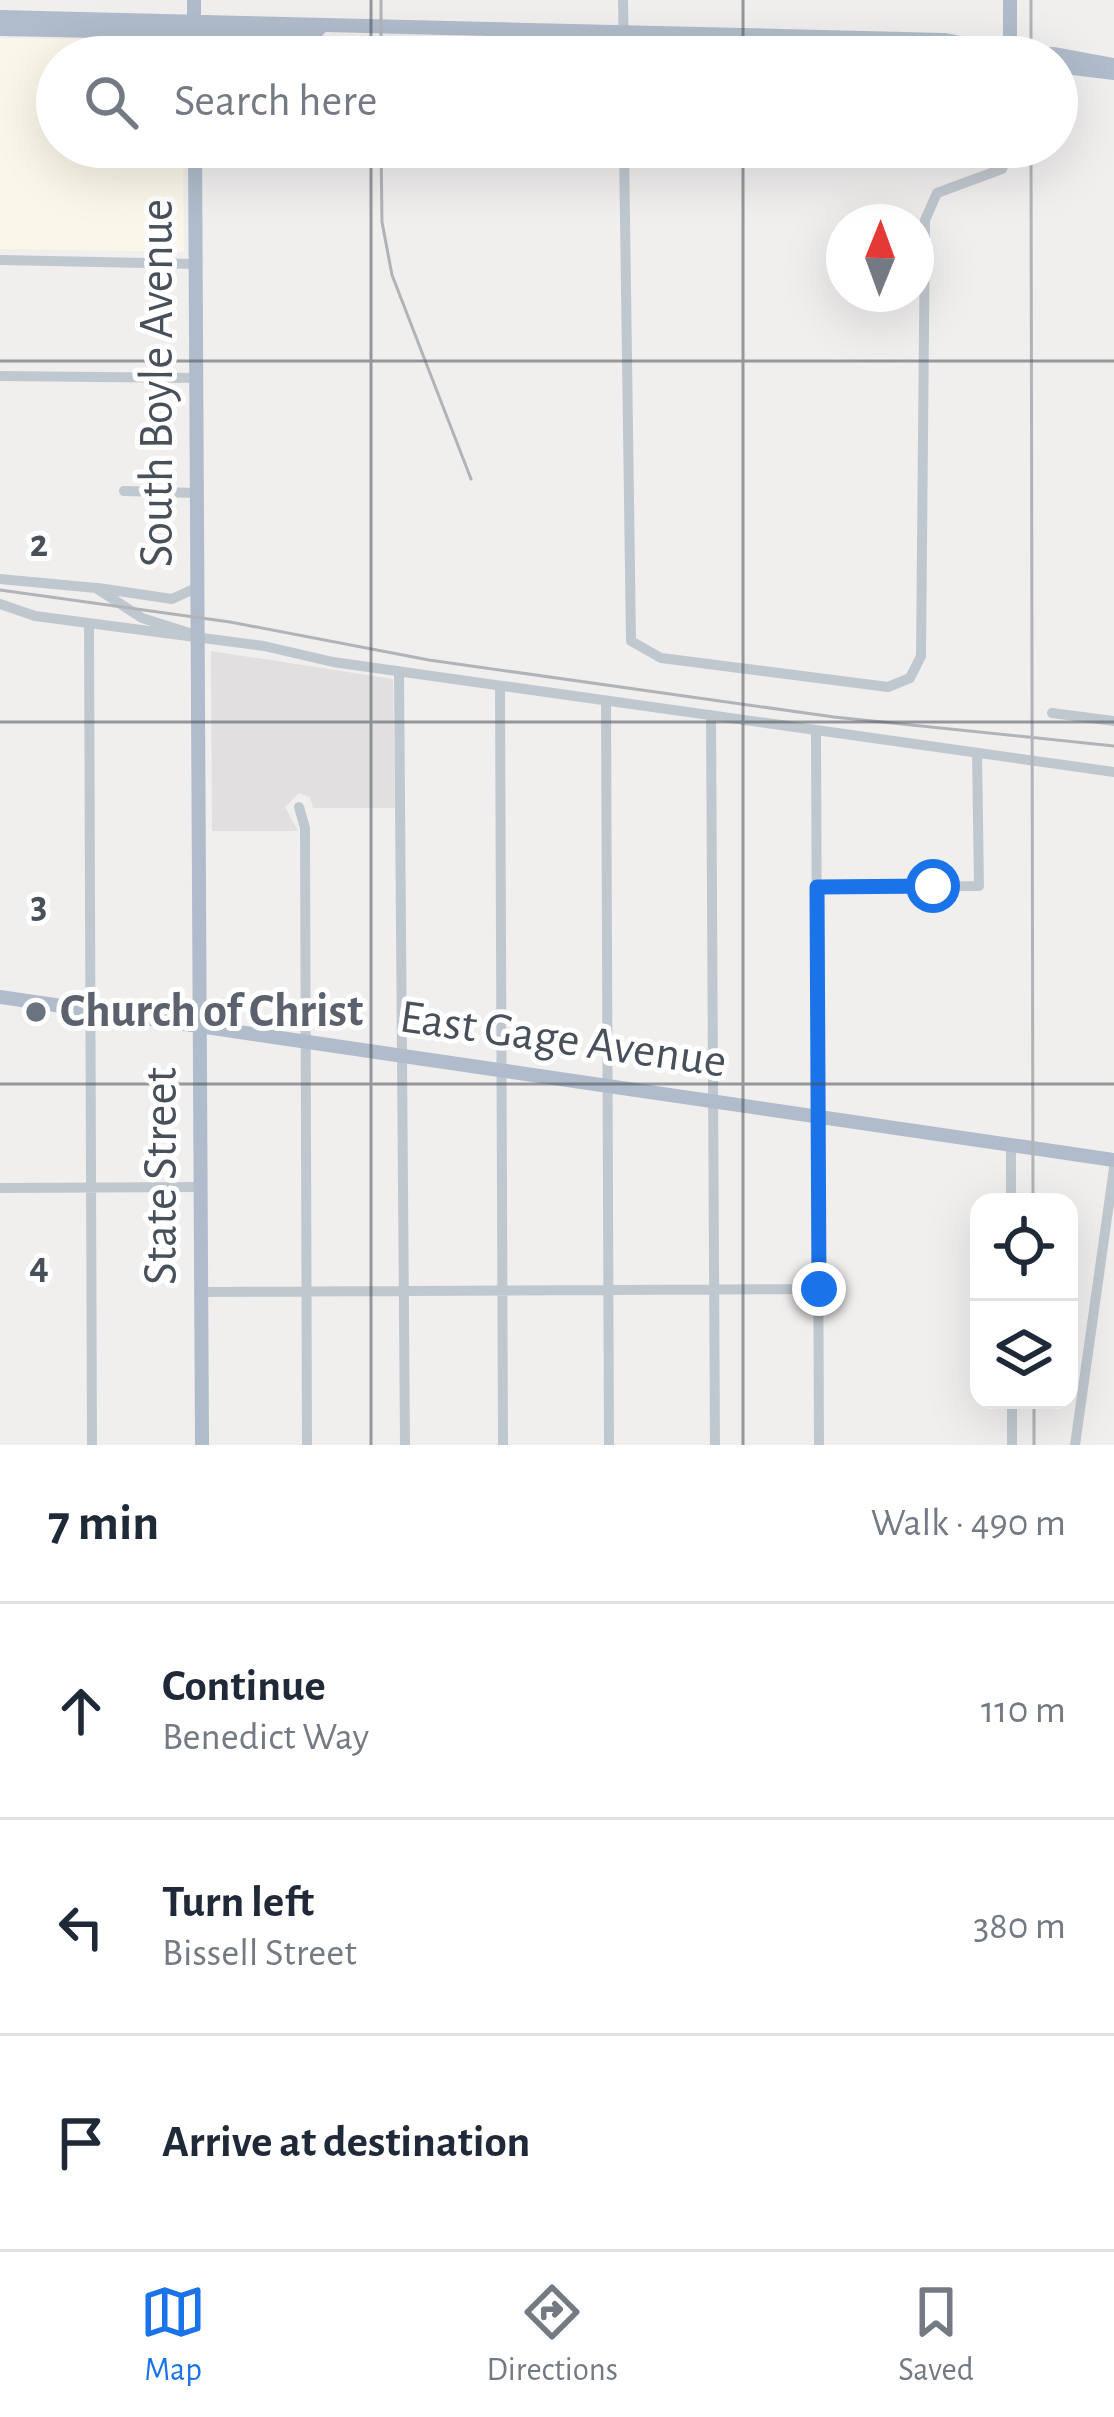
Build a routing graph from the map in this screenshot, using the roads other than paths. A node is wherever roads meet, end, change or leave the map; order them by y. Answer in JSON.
{"nodes":[{"id":1,"x":194,"y":0,"type":"edge"},
{"id":2,"x":623,"y":0,"type":"edge"},
{"id":3,"x":1010,"y":0,"type":"edge"},
{"id":4,"x":0,"y":17,"type":"edge"},
{"id":5,"x":194,"y":27,"type":"junction"},
{"id":6,"x":0,"y":29,"type":"edge"},
{"id":7,"x":623,"y":33,"type":"junction"},
{"id":8,"x":194,"y":36,"type":"edge"},
{"id":9,"x":623,"y":36,"type":"edge"},
{"id":10,"x":761,"y":36,"type":"edge"},
{"id":11,"x":1009,"y":36,"type":"edge"},
{"id":12,"x":1078,"y":60,"type":"edge"},
{"id":13,"x":1078,"y":67,"type":"edge"},
{"id":14,"x":1114,"y":69,"type":"edge"},
{"id":15,"x":195,"y":168,"type":"edge"},
{"id":16,"x":624,"y":168,"type":"edge"},
{"id":17,"x":1003,"y":168,"type":"edge"},
{"id":18,"x":0,"y":260,"type":"edge"},
{"id":19,"x":196,"y":264,"type":"junction"},
{"id":20,"x":0,"y":376,"type":"edge"},
{"id":21,"x":198,"y":378,"type":"junction"},
{"id":22,"x":124,"y":491,"type":"dead end"},
{"id":23,"x":197,"y":493,"type":"junction"},
{"id":24,"x":0,"y":579,"type":"edge"},
{"id":25,"x":198,"y":587,"type":"junction"},
{"id":26,"x":96,"y":588,"type":"junction"},
{"id":27,"x":0,"y":604,"type":"edge"},
{"id":28,"x":199,"y":618,"type":"joint"},
{"id":29,"x":89,"y":624,"type":"junction"},
{"id":30,"x":199,"y":637,"type":"junction"},
{"id":31,"x":399,"y":671,"type":"junction"},
{"id":32,"x":500,"y":686,"type":"junction"},
{"id":33,"x":606,"y":700,"type":"junction"},
{"id":34,"x":1052,"y":713,"type":"dead end"},
{"id":35,"x":711,"y":715,"type":"junction"},
{"id":36,"x":1114,"y":721,"type":"edge"},
{"id":37,"x":816,"y":730,"type":"junction"},
{"id":38,"x":977,"y":753,"type":"junction"},
{"id":39,"x":1114,"y":772,"type":"edge"},
{"id":40,"x":299,"y":807,"type":"dead end"},
{"id":41,"x":817,"y":887,"type":"junction"},
{"id":42,"x":0,"y":997,"type":"edge"},
{"id":43,"x":90,"y":1010,"type":"junction"},
{"id":44,"x":201,"y":1027,"type":"junction"},
{"id":45,"x":305,"y":1042,"type":"junction"},
{"id":46,"x":404,"y":1056,"type":"junction"},
{"id":47,"x":502,"y":1070,"type":"junction"},
{"id":48,"x":607,"y":1086,"type":"junction"},
{"id":49,"x":713,"y":1101,"type":"junction"},
{"id":50,"x":818,"y":1116,"type":"junction"},
{"id":51,"x":1011,"y":1145,"type":"junction"},
{"id":52,"x":1114,"y":1164,"type":"edge"},
{"id":53,"x":91,"y":1187,"type":"junction"},
{"id":54,"x":201,"y":1187,"type":"junction"},
{"id":55,"x":0,"y":1188,"type":"edge"},
{"id":56,"x":1011,"y":1193,"type":"edge"},
{"id":57,"x":713,"y":1289,"type":"junction"},
{"id":58,"x":819,"y":1289,"type":"junction"},
{"id":59,"x":502,"y":1290,"type":"junction"},
{"id":60,"x":608,"y":1290,"type":"junction"},
{"id":61,"x":307,"y":1291,"type":"junction"},
{"id":62,"x":404,"y":1291,"type":"junction"},
{"id":63,"x":201,"y":1292,"type":"junction"},
{"id":64,"x":1012,"y":1409,"type":"edge"},
{"id":65,"x":92,"y":1445,"type":"edge"},
{"id":66,"x":202,"y":1445,"type":"edge"},
{"id":67,"x":307,"y":1445,"type":"edge"},
{"id":68,"x":405,"y":1445,"type":"edge"},
{"id":69,"x":503,"y":1445,"type":"edge"},
{"id":70,"x":608,"y":1445,"type":"edge"},
{"id":71,"x":715,"y":1445,"type":"edge"},
{"id":72,"x":819,"y":1445,"type":"edge"},
{"id":73,"x":1012,"y":1445,"type":"edge"},
{"id":74,"x":1075,"y":1445,"type":"edge"}],
"edges":[{"from":1,"to":5,"type":"main road"},
{"from":2,"to":7,"type":"street"},
{"from":3,"to":11,"type":"main road"},
{"from":4,"to":5,"type":"main road"},
{"from":5,"to":6,"type":"main road"},
{"from":5,"to":7,"type":"main road"},
{"from":5,"to":8,"type":"main road"},
{"from":7,"to":9,"type":"street"},
{"from":7,"to":10,"type":"main road"},
{"from":12,"to":14,"type":"main road"},
{"from":13,"to":14,"type":"main road"},
{"from":15,"to":19,"type":"main road","name":"South Boyle Avenue"},
{"from":16,"to":17,"type":"street"},
{"from":18,"to":19,"type":"street"},
{"from":19,"to":21,"type":"main road","name":"South Boyle Avenue"},
{"from":20,"to":21,"type":"street"},
{"from":21,"to":23,"type":"main road","name":"South Boyle Avenue"},
{"from":22,"to":23,"type":"street"},
{"from":23,"to":25,"type":"main road","name":"South Boyle Avenue"},
{"from":24,"to":26,"type":"street"},
{"from":25,"to":26,"type":"street"},
{"from":25,"to":28,"type":"main road","name":"South Boyle Avenue"},
{"from":26,"to":30,"type":"street"},
{"from":27,"to":29,"type":"street"},
{"from":28,"to":30,"type":"main road","name":"State Street"},
{"from":29,"to":30,"type":"street"},
{"from":29,"to":43,"type":"street"},
{"from":30,"to":31,"type":"street"},
{"from":30,"to":44,"type":"main road","name":"State Street"},
{"from":31,"to":32,"type":"street"},
{"from":31,"to":46,"type":"street"},
{"from":32,"to":33,"type":"street"},
{"from":32,"to":47,"type":"street"},
{"from":33,"to":35,"type":"street"},
{"from":33,"to":48,"type":"street"},
{"from":34,"to":36,"type":"street"},
{"from":35,"to":37,"type":"street"},
{"from":35,"to":49,"type":"street"},
{"from":37,"to":38,"type":"street"},
{"from":37,"to":41,"type":"street"},
{"from":38,"to":39,"type":"street"},
{"from":38,"to":41,"type":"street"},
{"from":40,"to":45,"type":"street"},
{"from":41,"to":50,"type":"street"},
{"from":42,"to":43,"type":"main road","name":"East Gage Avenue"},
{"from":43,"to":44,"type":"main road","name":"East Gage Avenue"},
{"from":43,"to":53,"type":"street"},
{"from":44,"to":45,"type":"main road","name":"East Gage Avenue"},
{"from":44,"to":54,"type":"main road","name":"State Street"},
{"from":45,"to":46,"type":"main road","name":"East Gage Avenue"},
{"from":45,"to":61,"type":"street"},
{"from":46,"to":47,"type":"main road","name":"East Gage Avenue"},
{"from":46,"to":62,"type":"street"},
{"from":47,"to":48,"type":"main road","name":"East Gage Avenue"},
{"from":47,"to":59,"type":"street"},
{"from":48,"to":49,"type":"main road","name":"East Gage Avenue"},
{"from":48,"to":60,"type":"street"},
{"from":49,"to":50,"type":"main road","name":"East Gage Avenue"},
{"from":49,"to":57,"type":"street"},
{"from":50,"to":51,"type":"main road","name":"East Gage Avenue"},
{"from":50,"to":58,"type":"street"},
{"from":51,"to":52,"type":"main road","name":"East Gage Avenue"},
{"from":51,"to":56,"type":"street"},
{"from":52,"to":74,"type":"street"},
{"from":53,"to":54,"type":"street"},
{"from":53,"to":55,"type":"street"},
{"from":53,"to":65,"type":"street"},
{"from":54,"to":63,"type":"main road","name":"State Street"},
{"from":57,"to":58,"type":"street"},
{"from":57,"to":60,"type":"street"},
{"from":57,"to":71,"type":"street"},
{"from":58,"to":72,"type":"street"},
{"from":59,"to":60,"type":"street"},
{"from":59,"to":62,"type":"street"},
{"from":59,"to":69,"type":"street"},
{"from":60,"to":70,"type":"street"},
{"from":61,"to":62,"type":"street"},
{"from":61,"to":63,"type":"street"},
{"from":61,"to":67,"type":"street"},
{"from":62,"to":68,"type":"street"},
{"from":63,"to":66,"type":"main road","name":"State Street"},
{"from":64,"to":73,"type":"street"}]}
